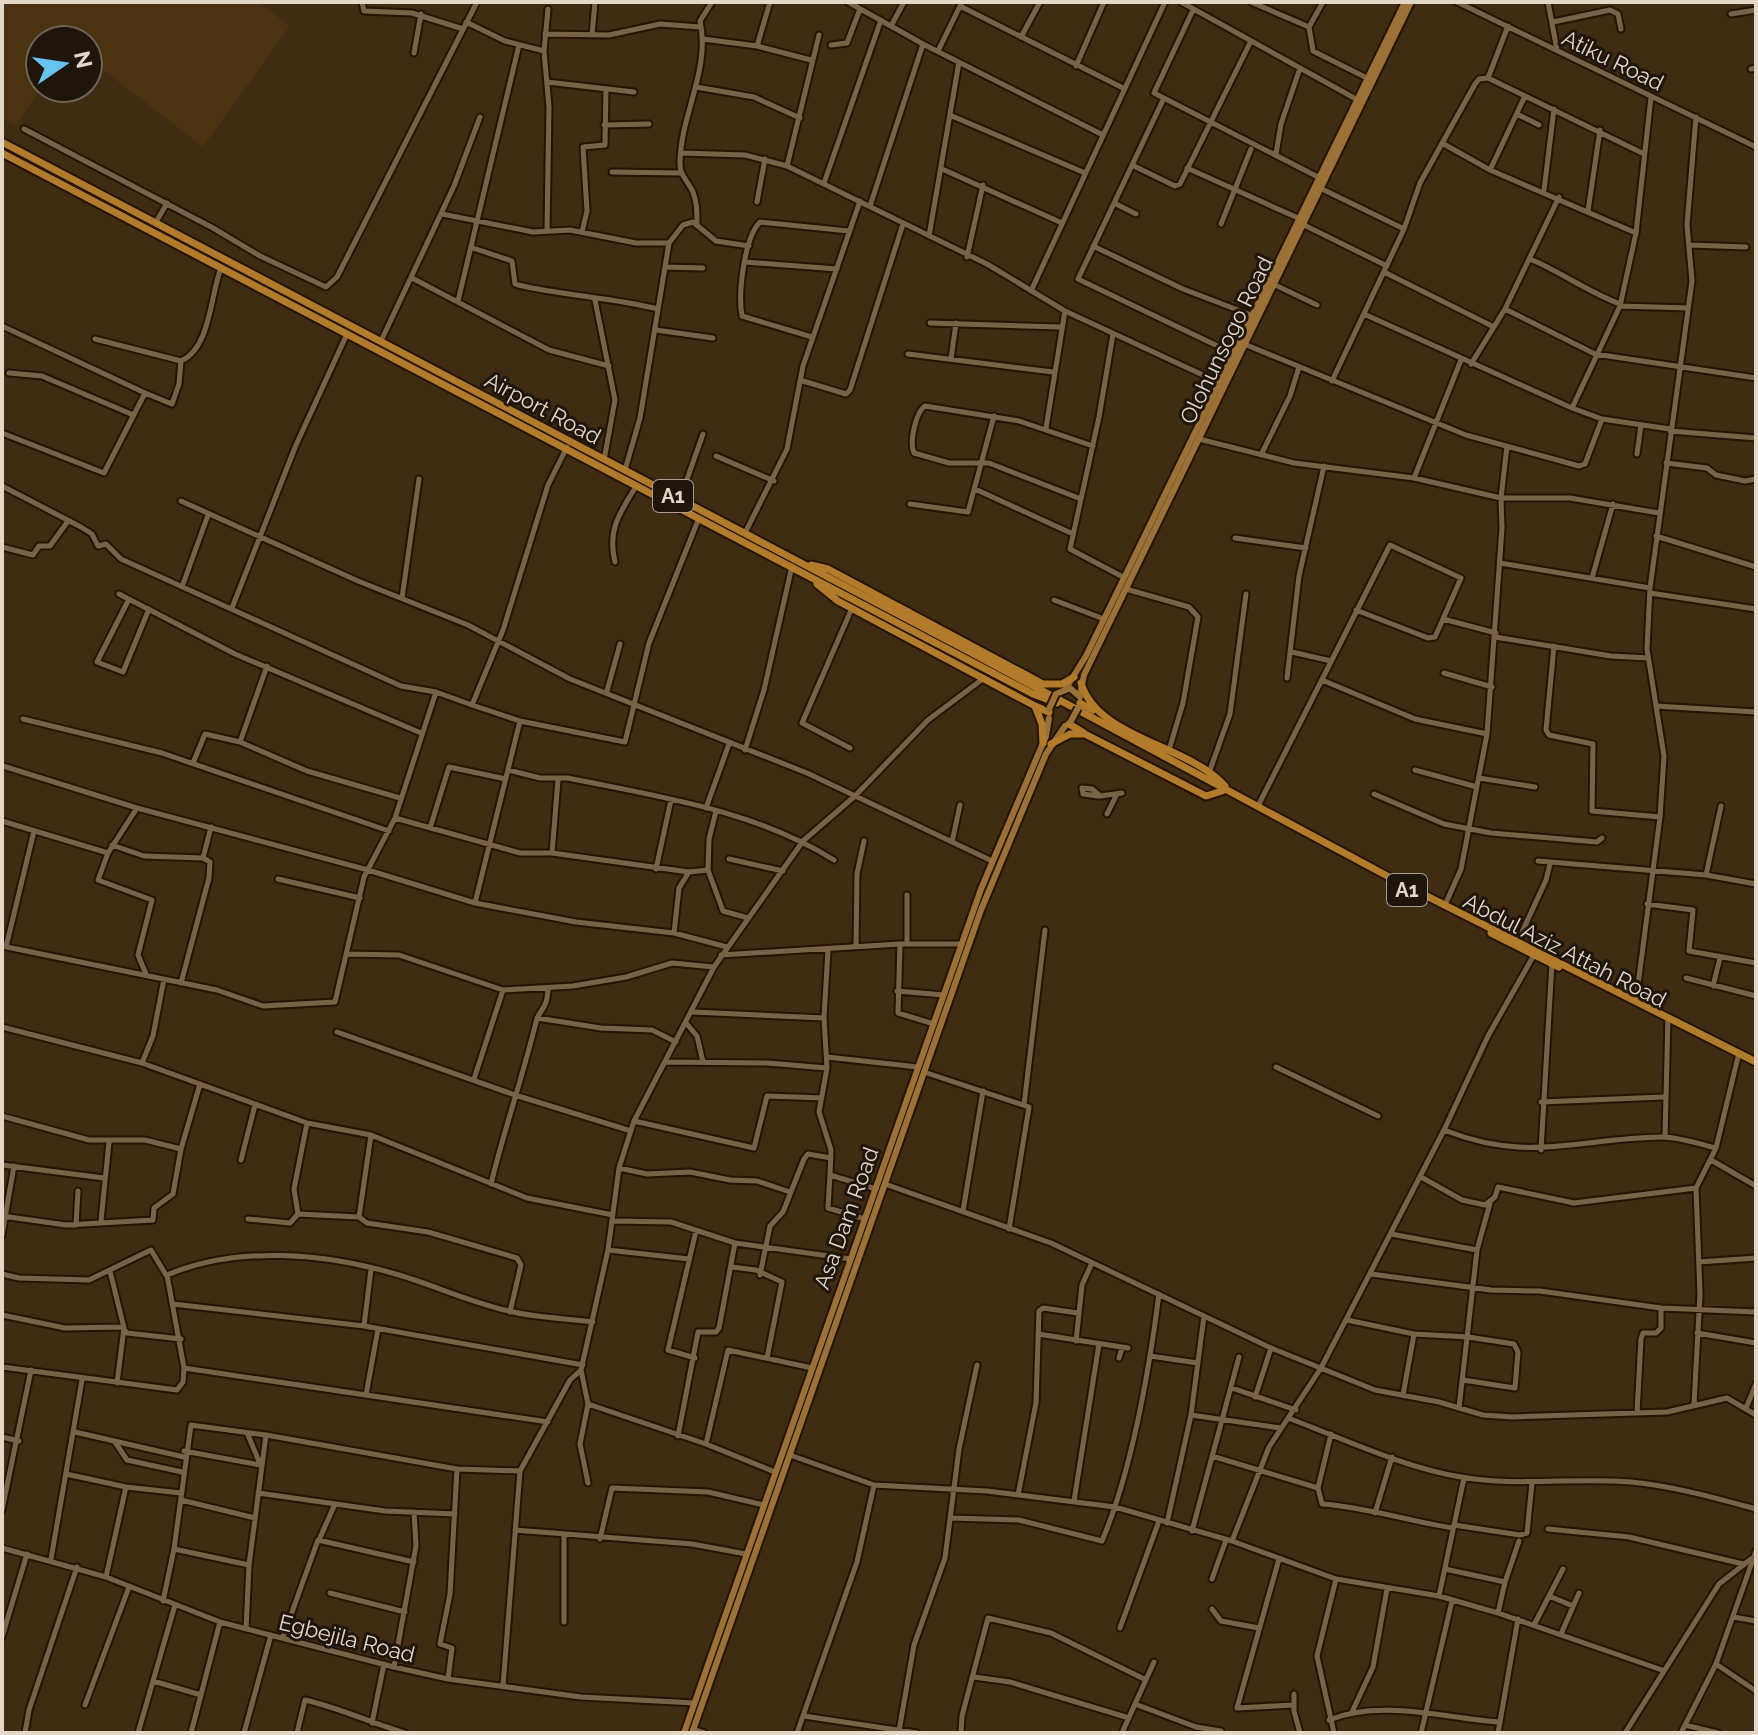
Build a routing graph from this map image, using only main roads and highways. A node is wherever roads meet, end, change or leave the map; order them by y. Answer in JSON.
{"nodes":[{"id":1,"x":1408,"y":2,"type":"edge"},
{"id":2,"x":2,"y":142,"type":"edge"},
{"id":3,"x":2,"y":153,"type":"edge"},
{"id":4,"x":1300,"y":221,"type":"junction"},
{"id":5,"x":568,"y":445,"type":"junction"},
{"id":6,"x":1160,"y":511,"type":"junction"},
{"id":7,"x":798,"y":567,"type":"junction"},
{"id":8,"x":1074,"y":677,"type":"junction"},
{"id":9,"x":1081,"y":683,"type":"junction"},
{"id":10,"x":1047,"y":686,"type":"junction"},
{"id":11,"x":1060,"y":691,"type":"junction"},
{"id":12,"x":1079,"y":702,"type":"junction"},
{"id":13,"x":1066,"y":705,"type":"joint"},
{"id":14,"x":1035,"y":706,"type":"junction"},
{"id":15,"x":1095,"y":711,"type":"junction"},
{"id":16,"x":1049,"y":713,"type":"junction"},
{"id":17,"x":1068,"y":724,"type":"junction"},
{"id":18,"x":1085,"y":734,"type":"junction"},
{"id":19,"x":1047,"y":743,"type":"junction"},
{"id":20,"x":1226,"y":791,"type":"junction"},
{"id":21,"x":1553,"y":961,"type":"junction"},
{"id":22,"x":1668,"y":1019,"type":"junction"},
{"id":23,"x":933,"y":1037,"type":"junction"},
{"id":24,"x":1756,"y":1064,"type":"edge"},
{"id":25,"x":921,"y":1070,"type":"junction"},
{"id":26,"x":801,"y":1412,"type":"junction"},
{"id":27,"x":692,"y":1731,"type":"edge"},
{"id":28,"x":684,"y":1733,"type":"edge"}],
"edges":[{"from":1,"to":4,"type":"main road","name":"Olohunsogo Road"},
{"from":1,"to":4,"type":"main road","name":"Olohunsogo Road"},
{"from":2,"to":5,"type":"highway","name":"Airport Road","number":"A1"},
{"from":3,"to":5,"type":"highway","name":"Airport Road","number":"A1"},
{"from":4,"to":6,"type":"main road","name":"Olohunsogo Road"},
{"from":4,"to":6,"type":"main road","name":"Olohunsogo Road"},
{"from":5,"to":7,"type":"highway","name":"Airport Road","number":"A1"},
{"from":5,"to":7,"type":"highway","name":"Airport Road","number":"A1"},
{"from":6,"to":8,"type":"main road","name":"Olohunsogo Road"},
{"from":6,"to":9,"type":"main road","name":"Olohunsogo Road"},
{"from":7,"to":10,"type":"highway"},
{"from":7,"to":13,"type":"highway","name":"Airport Road","number":"A1"},
{"from":7,"to":14,"type":"highway"},
{"from":8,"to":10,"type":"highway"},
{"from":8,"to":11,"type":"main road","name":"Olohunsogo Road"},
{"from":9,"to":12,"type":"main road","name":"Olohunsogo Road"},
{"from":9,"to":15,"type":"highway"},
{"from":10,"to":11,"type":"highway"},
{"from":11,"to":12,"type":"main road"},
{"from":11,"to":16,"type":"main road","name":"Olohunsogo Road","bridge":true},
{"from":12,"to":15,"type":"highway"},
{"from":12,"to":17,"type":"main road","name":"Asa Dam Road","bridge":true},
{"from":13,"to":20,"type":"highway","name":"Abdul Aziz Attah Road","number":"A1"},
{"from":14,"to":16,"type":"highway"},
{"from":14,"to":19,"type":"highway"},
{"from":15,"to":20,"type":"highway"},
{"from":16,"to":17,"type":"main road"},
{"from":16,"to":19,"type":"main road","name":"Asa Dam Road"},
{"from":17,"to":18,"type":"highway"},
{"from":17,"to":19,"type":"main road","name":"Asa Dam Road"},
{"from":18,"to":19,"type":"highway"},
{"from":18,"to":20,"type":"highway"},
{"from":19,"to":23,"type":"main road","name":"Asa Dam Road"},
{"from":19,"to":23,"type":"main road","name":"Asa Dam Road"},
{"from":20,"to":21,"type":"highway","name":"Abdul Aziz Attah Road","number":"A1"},
{"from":20,"to":21,"type":"highway","name":"Abdul Aziz Attah Road","number":"A1"},
{"from":21,"to":22,"type":"highway","name":"Abdul Aziz Attah Road","number":"A1"},
{"from":21,"to":22,"type":"highway","name":"Abdul Aziz Attah Road","number":"A1"},
{"from":22,"to":24,"type":"highway","name":"Abdul Aziz Attah Road","number":"A1"},
{"from":22,"to":24,"type":"highway","name":"Abdul Aziz Attah Road","number":"A1"},
{"from":23,"to":25,"type":"main road","name":"Asa Dam Road"},
{"from":25,"to":26,"type":"main road","name":"Asa Dam Road"},
{"from":25,"to":26,"type":"main road","name":"Asa Dam Road"},
{"from":26,"to":27,"type":"main road","name":"Asa Dam Road"},
{"from":26,"to":28,"type":"main road","name":"Asa Dam Road"}]}
